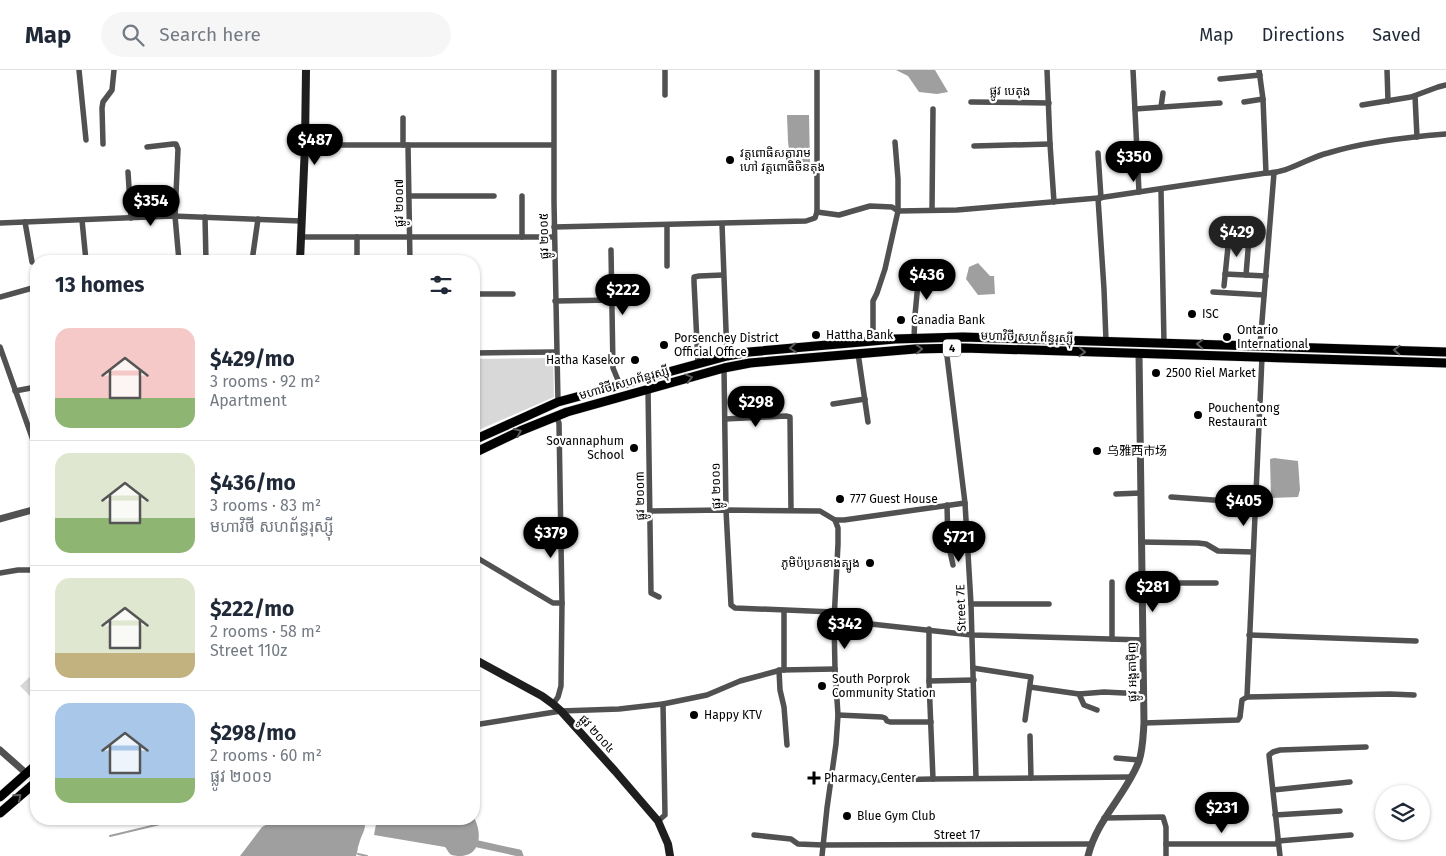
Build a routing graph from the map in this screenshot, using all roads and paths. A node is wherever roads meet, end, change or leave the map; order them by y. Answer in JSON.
{"nodes":[{"id":1,"x":79,"y":70,"type":"edge"},
{"id":2,"x":114,"y":70,"type":"edge"},
{"id":3,"x":306,"y":70,"type":"edge"},
{"id":4,"x":554,"y":70,"type":"edge"},
{"id":5,"x":665,"y":70,"type":"edge"},
{"id":6,"x":818,"y":70,"type":"edge"},
{"id":7,"x":1047,"y":70,"type":"edge"},
{"id":8,"x":1134,"y":70,"type":"edge"},
{"id":9,"x":1387,"y":70,"type":"edge"},
{"id":10,"x":1260,"y":72,"type":"edge"},
{"id":11,"x":1220,"y":79,"type":"dead end"},
{"id":12,"x":1446,"y":85,"type":"edge"},
{"id":13,"x":1163,"y":93,"type":"dead end"},
{"id":14,"x":665,"y":95,"type":"dead end"},
{"id":15,"x":1415,"y":96,"type":"junction"},
{"id":16,"x":1263,"y":99,"type":"junction"},
{"id":17,"x":1388,"y":100,"type":"junction"},
{"id":18,"x":971,"y":102,"type":"dead end"},
{"id":19,"x":1244,"y":102,"type":"dead end"},
{"id":20,"x":1049,"y":103,"type":"junction"},
{"id":21,"x":1220,"y":103,"type":"dead end"},
{"id":22,"x":1362,"y":105,"type":"dead end"},
{"id":23,"x":1162,"y":107,"type":"junction"},
{"id":24,"x":933,"y":109,"type":"dead end"},
{"id":25,"x":1136,"y":109,"type":"junction"},
{"id":26,"x":403,"y":118,"type":"dead end"},
{"id":27,"x":1446,"y":134,"type":"edge"},
{"id":28,"x":1417,"y":137,"type":"junction"},
{"id":29,"x":86,"y":140,"type":"dead end"},
{"id":30,"x":895,"y":142,"type":"dead end"},
{"id":31,"x":103,"y":144,"type":"dead end"},
{"id":32,"x":1050,"y":144,"type":"junction"},
{"id":33,"x":304,"y":145,"type":"junction"},
{"id":34,"x":406,"y":145,"type":"junction"},
{"id":35,"x":553,"y":145,"type":"junction"},
{"id":36,"x":974,"y":146,"type":"dead end"},
{"id":37,"x":147,"y":147,"type":"dead end"},
{"id":38,"x":1098,"y":153,"type":"dead end"},
{"id":39,"x":128,"y":172,"type":"dead end"},
{"id":40,"x":1266,"y":173,"type":"junction"},
{"id":41,"x":1274,"y":173,"type":"junction"},
{"id":42,"x":1161,"y":190,"type":"junction"},
{"id":43,"x":1139,"y":192,"type":"junction"},
{"id":44,"x":409,"y":196,"type":"junction"},
{"id":45,"x":494,"y":196,"type":"dead end"},
{"id":46,"x":522,"y":196,"type":"dead end"},
{"id":47,"x":1099,"y":198,"type":"junction"},
{"id":48,"x":1054,"y":202,"type":"junction"},
{"id":49,"x":932,"y":210,"type":"junction"},
{"id":50,"x":898,"y":211,"type":"junction"},
{"id":51,"x":817,"y":212,"type":"junction"},
{"id":52,"x":175,"y":216,"type":"junction"},
{"id":53,"x":205,"y":217,"type":"junction"},
{"id":54,"x":131,"y":218,"type":"junction"},
{"id":55,"x":258,"y":219,"type":"junction"},
{"id":56,"x":82,"y":220,"type":"junction"},
{"id":57,"x":301,"y":221,"type":"junction"},
{"id":58,"x":25,"y":222,"type":"junction"},
{"id":59,"x":0,"y":223,"type":"edge"},
{"id":60,"x":722,"y":224,"type":"junction"},
{"id":61,"x":667,"y":225,"type":"junction"},
{"id":62,"x":554,"y":227,"type":"junction"},
{"id":63,"x":301,"y":237,"type":"junction"},
{"id":64,"x":357,"y":237,"type":"junction"},
{"id":65,"x":409,"y":237,"type":"junction"},
{"id":66,"x":522,"y":237,"type":"junction"},
{"id":67,"x":554,"y":237,"type":"junction"},
{"id":68,"x":611,"y":250,"type":"dead end"},
{"id":69,"x":31,"y":255,"type":"edge"},
{"id":70,"x":85,"y":255,"type":"edge"},
{"id":71,"x":179,"y":255,"type":"edge"},
{"id":72,"x":206,"y":255,"type":"edge"},
{"id":73,"x":253,"y":255,"type":"edge"},
{"id":74,"x":300,"y":255,"type":"edge"},
{"id":75,"x":357,"y":255,"type":"edge"},
{"id":76,"x":410,"y":255,"type":"edge"},
{"id":77,"x":920,"y":262,"type":"dead end"},
{"id":78,"x":667,"y":266,"type":"dead end"},
{"id":79,"x":1225,"y":274,"type":"junction"},
{"id":80,"x":723,"y":275,"type":"junction"},
{"id":81,"x":1246,"y":275,"type":"junction"},
{"id":82,"x":1266,"y":276,"type":"junction"},
{"id":83,"x":1224,"y":286,"type":"dead end"},
{"id":84,"x":30,"y":289,"type":"edge"},
{"id":85,"x":1213,"y":292,"type":"dead end"},
{"id":86,"x":480,"y":294,"type":"edge"},
{"id":87,"x":513,"y":294,"type":"dead end"},
{"id":88,"x":1264,"y":295,"type":"junction"},
{"id":89,"x":0,"y":297,"type":"edge"},
{"id":90,"x":612,"y":300,"type":"junction"},
{"id":91,"x":555,"y":301,"type":"junction"},
{"id":92,"x":914,"y":338,"type":"junction"},
{"id":93,"x":896,"y":339,"type":"junction"},
{"id":94,"x":1056,"y":340,"type":"junction"},
{"id":95,"x":874,"y":341,"type":"junction"},
{"id":96,"x":1106,"y":342,"type":"junction"},
{"id":97,"x":1164,"y":343,"type":"junction"},
{"id":98,"x":1260,"y":346,"type":"junction"},
{"id":99,"x":946,"y":348,"type":"junction"},
{"id":100,"x":0,"y":350,"type":"edge"},
{"id":101,"x":896,"y":350,"type":"junction"},
{"id":102,"x":1056,"y":351,"type":"junction"},
{"id":103,"x":556,"y":352,"type":"junction"},
{"id":104,"x":1446,"y":352,"type":"edge"},
{"id":105,"x":480,"y":353,"type":"edge"},
{"id":106,"x":858,"y":353,"type":"junction"},
{"id":107,"x":1139,"y":353,"type":"junction"},
{"id":108,"x":727,"y":356,"type":"junction"},
{"id":109,"x":1262,"y":357,"type":"junction"},
{"id":110,"x":1446,"y":363,"type":"edge"},
{"id":111,"x":698,"y":364,"type":"junction"},
{"id":112,"x":724,"y":368,"type":"junction"},
{"id":113,"x":620,"y":385,"type":"junction"},
{"id":114,"x":30,"y":388,"type":"edge"},
{"id":115,"x":648,"y":389,"type":"junction"},
{"id":116,"x":15,"y":391,"type":"junction"},
{"id":117,"x":865,"y":398,"type":"junction"},
{"id":118,"x":558,"y":402,"type":"junction"},
{"id":119,"x":833,"y":404,"type":"dead end"},
{"id":120,"x":556,"y":416,"type":"junction"},
{"id":121,"x":725,"y":419,"type":"junction"},
{"id":122,"x":868,"y":422,"type":"dead end"},
{"id":123,"x":30,"y":435,"type":"edge"},
{"id":124,"x":480,"y":437,"type":"edge"},
{"id":125,"x":480,"y":450,"type":"edge"},
{"id":126,"x":1141,"y":493,"type":"junction"},
{"id":127,"x":1116,"y":494,"type":"dead end"},
{"id":128,"x":1171,"y":497,"type":"dead end"},
{"id":129,"x":965,"y":503,"type":"junction"},
{"id":130,"x":1255,"y":503,"type":"junction"},
{"id":131,"x":947,"y":505,"type":"junction"},
{"id":132,"x":726,"y":510,"type":"junction"},
{"id":133,"x":791,"y":510,"type":"junction"},
{"id":134,"x":30,"y":511,"type":"edge"},
{"id":135,"x":650,"y":511,"type":"junction"},
{"id":136,"x":0,"y":519,"type":"edge"},
{"id":137,"x":835,"y":520,"type":"junction"},
{"id":138,"x":1142,"y":542,"type":"junction"},
{"id":139,"x":1253,"y":552,"type":"junction"},
{"id":140,"x":480,"y":560,"type":"edge"},
{"id":141,"x":953,"y":565,"type":"dead end"},
{"id":142,"x":30,"y":570,"type":"edge"},
{"id":143,"x":0,"y":573,"type":"edge"},
{"id":144,"x":1112,"y":582,"type":"dead end"},
{"id":145,"x":1142,"y":583,"type":"junction"},
{"id":146,"x":1216,"y":583,"type":"dead end"},
{"id":147,"x":659,"y":597,"type":"dead end"},
{"id":148,"x":562,"y":603,"type":"junction"},
{"id":149,"x":971,"y":604,"type":"junction"},
{"id":150,"x":1049,"y":604,"type":"dead end"},
{"id":151,"x":784,"y":610,"type":"junction"},
{"id":152,"x":834,"y":612,"type":"junction"},
{"id":153,"x":834,"y":620,"type":"junction"},
{"id":154,"x":929,"y":629,"type":"junction"},
{"id":155,"x":1249,"y":634,"type":"junction"},
{"id":156,"x":972,"y":635,"type":"junction"},
{"id":157,"x":1112,"y":639,"type":"junction"},
{"id":158,"x":1143,"y":640,"type":"junction"},
{"id":159,"x":1416,"y":641,"type":"dead end"},
{"id":160,"x":480,"y":662,"type":"edge"},
{"id":161,"x":973,"y":668,"type":"junction"},
{"id":162,"x":835,"y":669,"type":"junction"},
{"id":163,"x":781,"y":670,"type":"junction"},
{"id":164,"x":974,"y":680,"type":"junction"},
{"id":165,"x":929,"y":681,"type":"junction"},
{"id":166,"x":1030,"y":687,"type":"junction"},
{"id":167,"x":1079,"y":694,"type":"junction"},
{"id":168,"x":1144,"y":694,"type":"junction"},
{"id":169,"x":1414,"y":695,"type":"dead end"},
{"id":170,"x":1247,"y":697,"type":"junction"},
{"id":171,"x":553,"y":704,"type":"junction"},
{"id":172,"x":663,"y":704,"type":"junction"},
{"id":173,"x":1097,"y":710,"type":"dead end"},
{"id":174,"x":561,"y":711,"type":"junction"},
{"id":175,"x":838,"y":715,"type":"junction"},
{"id":176,"x":1025,"y":720,"type":"dead end"},
{"id":177,"x":931,"y":722,"type":"junction"},
{"id":178,"x":1144,"y":723,"type":"junction"},
{"id":179,"x":480,"y":724,"type":"edge"},
{"id":180,"x":1030,"y":736,"type":"dead end"},
{"id":181,"x":787,"y":745,"type":"dead end"},
{"id":182,"x":1366,"y":747,"type":"dead end"},
{"id":183,"x":0,"y":750,"type":"edge"},
{"id":184,"x":1116,"y":758,"type":"dead end"},
{"id":185,"x":1139,"y":760,"type":"junction"},
{"id":186,"x":30,"y":771,"type":"edge"},
{"id":187,"x":27,"y":774,"type":"junction"},
{"id":188,"x":30,"y":777,"type":"edge"},
{"id":189,"x":976,"y":778,"type":"junction"},
{"id":190,"x":1031,"y":778,"type":"junction"},
{"id":191,"x":1131,"y":778,"type":"junction"},
{"id":192,"x":933,"y":779,"type":"junction"},
{"id":193,"x":831,"y":781,"type":"junction"},
{"id":194,"x":1350,"y":782,"type":"dead end"},
{"id":195,"x":30,"y":787,"type":"edge"},
{"id":196,"x":1273,"y":790,"type":"junction"},
{"id":197,"x":0,"y":797,"type":"edge"},
{"id":198,"x":1340,"y":811,"type":"dead end"},
{"id":199,"x":0,"y":813,"type":"edge"},
{"id":200,"x":1275,"y":815,"type":"junction"},
{"id":201,"x":1104,"y":818,"type":"junction"},
{"id":202,"x":658,"y":821,"type":"junction"},
{"id":203,"x":754,"y":835,"type":"dead end"},
{"id":204,"x":1351,"y":836,"type":"dead end"},
{"id":205,"x":1278,"y":843,"type":"junction"},
{"id":206,"x":1091,"y":844,"type":"junction"},
{"id":207,"x":1166,"y":844,"type":"junction"},
{"id":208,"x":823,"y":845,"type":"junction"},
{"id":209,"x":670,"y":856,"type":"edge"},
{"id":210,"x":822,"y":856,"type":"edge"},
{"id":211,"x":1088,"y":856,"type":"edge"},
{"id":212,"x":1166,"y":856,"type":"edge"},
{"id":213,"x":1280,"y":856,"type":"edge"}],
"edges":[{"from":1,"to":29,"type":"street"},
{"from":2,"to":31,"type":"street"},
{"from":3,"to":33,"type":"main road"},
{"from":4,"to":35,"type":"street","name":"ផ្លូវ ២០០៥"},
{"from":5,"to":14,"type":"street"},
{"from":6,"to":51,"type":"street"},
{"from":7,"to":20,"type":"street"},
{"from":8,"to":25,"type":"street"},
{"from":9,"to":17,"type":"street"},
{"from":10,"to":11,"type":"street"},
{"from":10,"to":16,"type":"street"},
{"from":12,"to":15,"type":"street"},
{"from":13,"to":23,"type":"street"},
{"from":15,"to":17,"type":"street"},
{"from":15,"to":28,"type":"street"},
{"from":16,"to":19,"type":"street"},
{"from":16,"to":40,"type":"street"},
{"from":17,"to":22,"type":"street"},
{"from":18,"to":20,"type":"street","name":"ផ្លូវ បេតុង"},
{"from":20,"to":32,"type":"street"},
{"from":21,"to":23,"type":"street"},
{"from":23,"to":25,"type":"street"},
{"from":24,"to":49,"type":"street"},
{"from":25,"to":43,"type":"street"},
{"from":26,"to":34,"type":"street","name":"ផ្លូវ ២០០៧"},
{"from":27,"to":28,"type":"street"},
{"from":28,"to":41,"type":"street"},
{"from":30,"to":50,"type":"street"},
{"from":32,"to":36,"type":"street"},
{"from":32,"to":48,"type":"street"},
{"from":33,"to":34,"type":"street"},
{"from":33,"to":57,"type":"main road"},
{"from":34,"to":35,"type":"street"},
{"from":34,"to":44,"type":"street","name":"ផ្លូវ ២០០៧"},
{"from":35,"to":62,"type":"street","name":"ផ្លូវ ២០០៥"},
{"from":37,"to":52,"type":"street"},
{"from":38,"to":47,"type":"street"},
{"from":39,"to":54,"type":"street"},
{"from":40,"to":41,"type":"street"},
{"from":40,"to":42,"type":"street"},
{"from":41,"to":82,"type":"street"},
{"from":42,"to":43,"type":"street"},
{"from":42,"to":97,"type":"street"},
{"from":43,"to":47,"type":"street"},
{"from":44,"to":45,"type":"street"},
{"from":44,"to":65,"type":"street","name":"ផ្លូវ ២០០៧"},
{"from":46,"to":66,"type":"street"},
{"from":47,"to":48,"type":"street"},
{"from":47,"to":96,"type":"street"},
{"from":48,"to":49,"type":"street"},
{"from":49,"to":50,"type":"street"},
{"from":50,"to":51,"type":"street"},
{"from":50,"to":95,"type":"street"},
{"from":51,"to":60,"type":"street"},
{"from":52,"to":53,"type":"street"},
{"from":52,"to":54,"type":"street"},
{"from":52,"to":71,"type":"street"},
{"from":53,"to":55,"type":"street"},
{"from":53,"to":72,"type":"street"},
{"from":54,"to":56,"type":"street"},
{"from":55,"to":57,"type":"street"},
{"from":55,"to":73,"type":"street"},
{"from":56,"to":58,"type":"street"},
{"from":56,"to":70,"type":"street"},
{"from":57,"to":63,"type":"main road"},
{"from":58,"to":59,"type":"street"},
{"from":58,"to":69,"type":"street"},
{"from":60,"to":61,"type":"street"},
{"from":60,"to":80,"type":"street"},
{"from":61,"to":62,"type":"street"},
{"from":61,"to":78,"type":"street"},
{"from":62,"to":67,"type":"street","name":"ផ្លូវ ២០០៥"},
{"from":63,"to":64,"type":"street"},
{"from":63,"to":74,"type":"main road"},
{"from":64,"to":65,"type":"street"},
{"from":64,"to":75,"type":"street"},
{"from":65,"to":66,"type":"street"},
{"from":65,"to":76,"type":"street","name":"ផ្លូវ ២០០៧"},
{"from":66,"to":67,"type":"street"},
{"from":67,"to":91,"type":"street","name":"ផ្លូវ ២០០៥"},
{"from":68,"to":90,"type":"street"},
{"from":77,"to":92,"type":"street"},
{"from":79,"to":81,"type":"street"},
{"from":79,"to":81,"type":"street"},
{"from":79,"to":83,"type":"street"},
{"from":80,"to":108,"type":"street"},
{"from":80,"to":111,"type":"street"},
{"from":81,"to":82,"type":"street"},
{"from":82,"to":88,"type":"street"},
{"from":84,"to":89,"type":"street"},
{"from":85,"to":88,"type":"street"},
{"from":86,"to":87,"type":"street"},
{"from":88,"to":98,"type":"street"},
{"from":90,"to":91,"type":"street"},
{"from":90,"to":113,"type":"street"},
{"from":91,"to":103,"type":"street","name":"ផ្លូវ ២០០៥"},
{"from":92,"to":93,"type":"highway","name":"មហាវិថី សហព័ន្ធរុស្ស៊ី","number":"4"},
{"from":92,"to":94,"type":"highway","name":"មហាវិថី សហព័ន្ធរុស្ស៊ី","number":"4"},
{"from":93,"to":95,"type":"highway","name":"មហាវិថី សហព័ន្ធរុស្ស៊ី","number":"4"},
{"from":93,"to":101,"type":"highway"},
{"from":94,"to":96,"type":"highway","name":"មហាវិថី សហព័ន្ធរុស្ស៊ី","number":"4"},
{"from":94,"to":102,"type":"highway"},
{"from":95,"to":108,"type":"highway","name":"មហាវិថី សហព័ន្ធរុស្ស៊ី","number":"4","one_way":true},
{"from":96,"to":97,"type":"highway","name":"មហាវិថី សហព័ន្ធរុស្ស៊ី","number":"4"},
{"from":98,"to":97,"type":"highway","name":"មហាវិថី សហព័ន្ធរុស្ស៊ី","number":"4","one_way":true},
{"from":104,"to":98,"type":"highway","name":"មហាវិថី សហព័ន្ធរុស្ស៊ី","number":"4","one_way":true},
{"from":101,"to":99,"type":"highway","name":"មហាវិថី សហព័ន្ធរុស្ស៊ី","number":"4","one_way":true},
{"from":99,"to":102,"type":"highway","name":"មហាវិថី សហព័ន្ធរុស្ស៊ី","number":"4"},
{"from":99,"to":129,"type":"street","name":"Street 7E"},
{"from":100,"to":116,"type":"street"},
{"from":101,"to":106,"type":"highway","name":"មហាវិថី សហព័ន្ធរុស្ស៊ី","number":"4"},
{"from":102,"to":107,"type":"highway","name":"មហាវិថី សហព័ន្ធរុស្ស៊ី","number":"4","one_way":true},
{"from":103,"to":105,"type":"street"},
{"from":103,"to":118,"type":"street","name":"ផ្លូវ ២០០៥"},
{"from":106,"to":112,"type":"highway","name":"មហាវិថី សហព័ន្ធរុស្ស៊ី","number":"4"},
{"from":106,"to":117,"type":"street"},
{"from":107,"to":109,"type":"highway","name":"មហាវិថី សហព័ន្ធរុស្ស៊ី","number":"4"},
{"from":107,"to":126,"type":"street","name":"ផ្លូវ អង្តតាម៉ិញ"},
{"from":108,"to":111,"type":"highway","name":"មហាវិថី សហព័ន្ធរុស្ស៊ី","number":"4"},
{"from":109,"to":110,"type":"highway","name":"មហាវិថី សហព័ន្ធរុស្ស៊ី","number":"4"},
{"from":109,"to":130,"type":"street"},
{"from":111,"to":113,"type":"highway","name":"មហាវិថី សហព័ន្ធរុស្ស៊ី","number":"4"},
{"from":115,"to":112,"type":"highway","name":"មហាវិថី សហព័ន្ធរុស្ស៊ី","number":"4","one_way":true},
{"from":112,"to":121,"type":"street","name":"ផ្លូវ ២០០១"},
{"from":113,"to":118,"type":"highway","name":"មហាវិថី សហព័ន្ធរុស្ស៊ី","number":"4"},
{"from":114,"to":116,"type":"street"},
{"from":115,"to":120,"type":"highway","name":"មហាវិថី សហព័ន្ធរុស្ស៊ី","number":"4"},
{"from":115,"to":135,"type":"street","name":"ផ្លូវ ២០០៣"},
{"from":116,"to":123,"type":"street"},
{"from":117,"to":119,"type":"street"},
{"from":117,"to":122,"type":"street"},
{"from":118,"to":124,"type":"highway","name":"មហាវិថី សហព័ន្ធរុស្ស៊ី","number":"4"},
{"from":125,"to":120,"type":"highway","name":"មហាវិថី សហព័ន្ធរុស្ស៊ី","number":"4","one_way":true},
{"from":120,"to":148,"type":"street"},
{"from":121,"to":132,"type":"street","name":"ផ្លូវ ២០០១"},
{"from":121,"to":133,"type":"street"},
{"from":126,"to":127,"type":"street"},
{"from":126,"to":138,"type":"street","name":"ផ្លូវ អង្តតាម៉ិញ"},
{"from":128,"to":130,"type":"street"},
{"from":129,"to":131,"type":"street"},
{"from":129,"to":149,"type":"street","name":"Street 7E"},
{"from":130,"to":139,"type":"street"},
{"from":131,"to":137,"type":"street"},
{"from":131,"to":141,"type":"street"},
{"from":132,"to":133,"type":"street"},
{"from":132,"to":135,"type":"street"},
{"from":132,"to":151,"type":"street","name":"ផ្លូវ ២០០១"},
{"from":133,"to":137,"type":"street"},
{"from":134,"to":136,"type":"street"},
{"from":135,"to":147,"type":"street","name":"ផ្លូវ ២០០៣"},
{"from":137,"to":152,"type":"street"},
{"from":138,"to":139,"type":"street"},
{"from":138,"to":145,"type":"street","name":"ផ្លូវ អង្តតាម៉ិញ"},
{"from":139,"to":155,"type":"street"},
{"from":140,"to":148,"type":"street"},
{"from":142,"to":143,"type":"street"},
{"from":144,"to":157,"type":"street"},
{"from":145,"to":146,"type":"street"},
{"from":145,"to":158,"type":"street","name":"ផ្លូវ អង្តតាម៉ិញ"},
{"from":148,"to":171,"type":"street"},
{"from":149,"to":150,"type":"street"},
{"from":149,"to":156,"type":"street","name":"Street 7E"},
{"from":151,"to":152,"type":"street"},
{"from":151,"to":163,"type":"street"},
{"from":152,"to":153,"type":"street"},
{"from":153,"to":154,"type":"street"},
{"from":153,"to":162,"type":"street"},
{"from":154,"to":156,"type":"street"},
{"from":154,"to":165,"type":"street"},
{"from":155,"to":159,"type":"street"},
{"from":155,"to":170,"type":"street"},
{"from":156,"to":157,"type":"street"},
{"from":156,"to":161,"type":"street","name":"Street 7E"},
{"from":157,"to":158,"type":"street"},
{"from":158,"to":168,"type":"street","name":"ផ្លូវ អង្តតាម៉ិញ"},
{"from":160,"to":171,"type":"main road","name":"ផ្លូវ ២០០៤"},
{"from":161,"to":164,"type":"street","name":"Street 7E"},
{"from":161,"to":166,"type":"street"},
{"from":162,"to":163,"type":"street"},
{"from":162,"to":175,"type":"street"},
{"from":163,"to":172,"type":"street"},
{"from":163,"to":181,"type":"street"},
{"from":164,"to":165,"type":"street"},
{"from":164,"to":189,"type":"street","name":"Street 7E"},
{"from":165,"to":177,"type":"street"},
{"from":166,"to":167,"type":"street"},
{"from":166,"to":176,"type":"street"},
{"from":167,"to":168,"type":"street"},
{"from":167,"to":173,"type":"street"},
{"from":168,"to":178,"type":"street","name":"ផ្លូវ អង្តតាម៉ិញ"},
{"from":169,"to":170,"type":"street"},
{"from":170,"to":178,"type":"street"},
{"from":171,"to":174,"type":"main road","name":"ផ្លូវ ២០០៤"},
{"from":172,"to":174,"type":"street"},
{"from":172,"to":202,"type":"street"},
{"from":174,"to":179,"type":"street"},
{"from":174,"to":202,"type":"main road","name":"ផ្លូវ ២០០៤"},
{"from":175,"to":177,"type":"street"},
{"from":175,"to":193,"type":"street"},
{"from":177,"to":192,"type":"street"},
{"from":178,"to":185,"type":"street","name":"ផ្លូវ អង្តតាម៉ិញ"},
{"from":180,"to":190,"type":"street"},
{"from":182,"to":196,"type":"street"},
{"from":183,"to":187,"type":"street"},
{"from":184,"to":185,"type":"street"},
{"from":185,"to":191,"type":"street","name":"ផ្លូវ អង្តតាម៉ិញ"},
{"from":186,"to":187,"type":"highway"},
{"from":187,"to":188,"type":"highway"},
{"from":187,"to":197,"type":"highway"},
{"from":189,"to":190,"type":"street"},
{"from":189,"to":192,"type":"street"},
{"from":190,"to":191,"type":"street"},
{"from":191,"to":201,"type":"street","name":"ផ្លូវ អង្តតាម៉ិញ"},
{"from":192,"to":193,"type":"street"},
{"from":193,"to":208,"type":"street"},
{"from":194,"to":196,"type":"street"},
{"from":199,"to":195,"type":"highway","one_way":true},
{"from":196,"to":200,"type":"street"},
{"from":198,"to":200,"type":"street"},
{"from":200,"to":205,"type":"street"},
{"from":201,"to":206,"type":"street","name":"ផ្លូវ អង្តតាម៉ិញ"},
{"from":201,"to":207,"type":"street"},
{"from":202,"to":209,"type":"main road","name":"ផ្លូវ ២០០៤"},
{"from":203,"to":208,"type":"street","name":"Street 17"},
{"from":204,"to":205,"type":"street"},
{"from":205,"to":207,"type":"street"},
{"from":205,"to":213,"type":"street"},
{"from":206,"to":208,"type":"street","name":"Street 17"},
{"from":206,"to":211,"type":"street","name":"ផ្លូវ អង្តតាម៉ិញ"},
{"from":207,"to":212,"type":"street"},
{"from":208,"to":210,"type":"street"}]}
